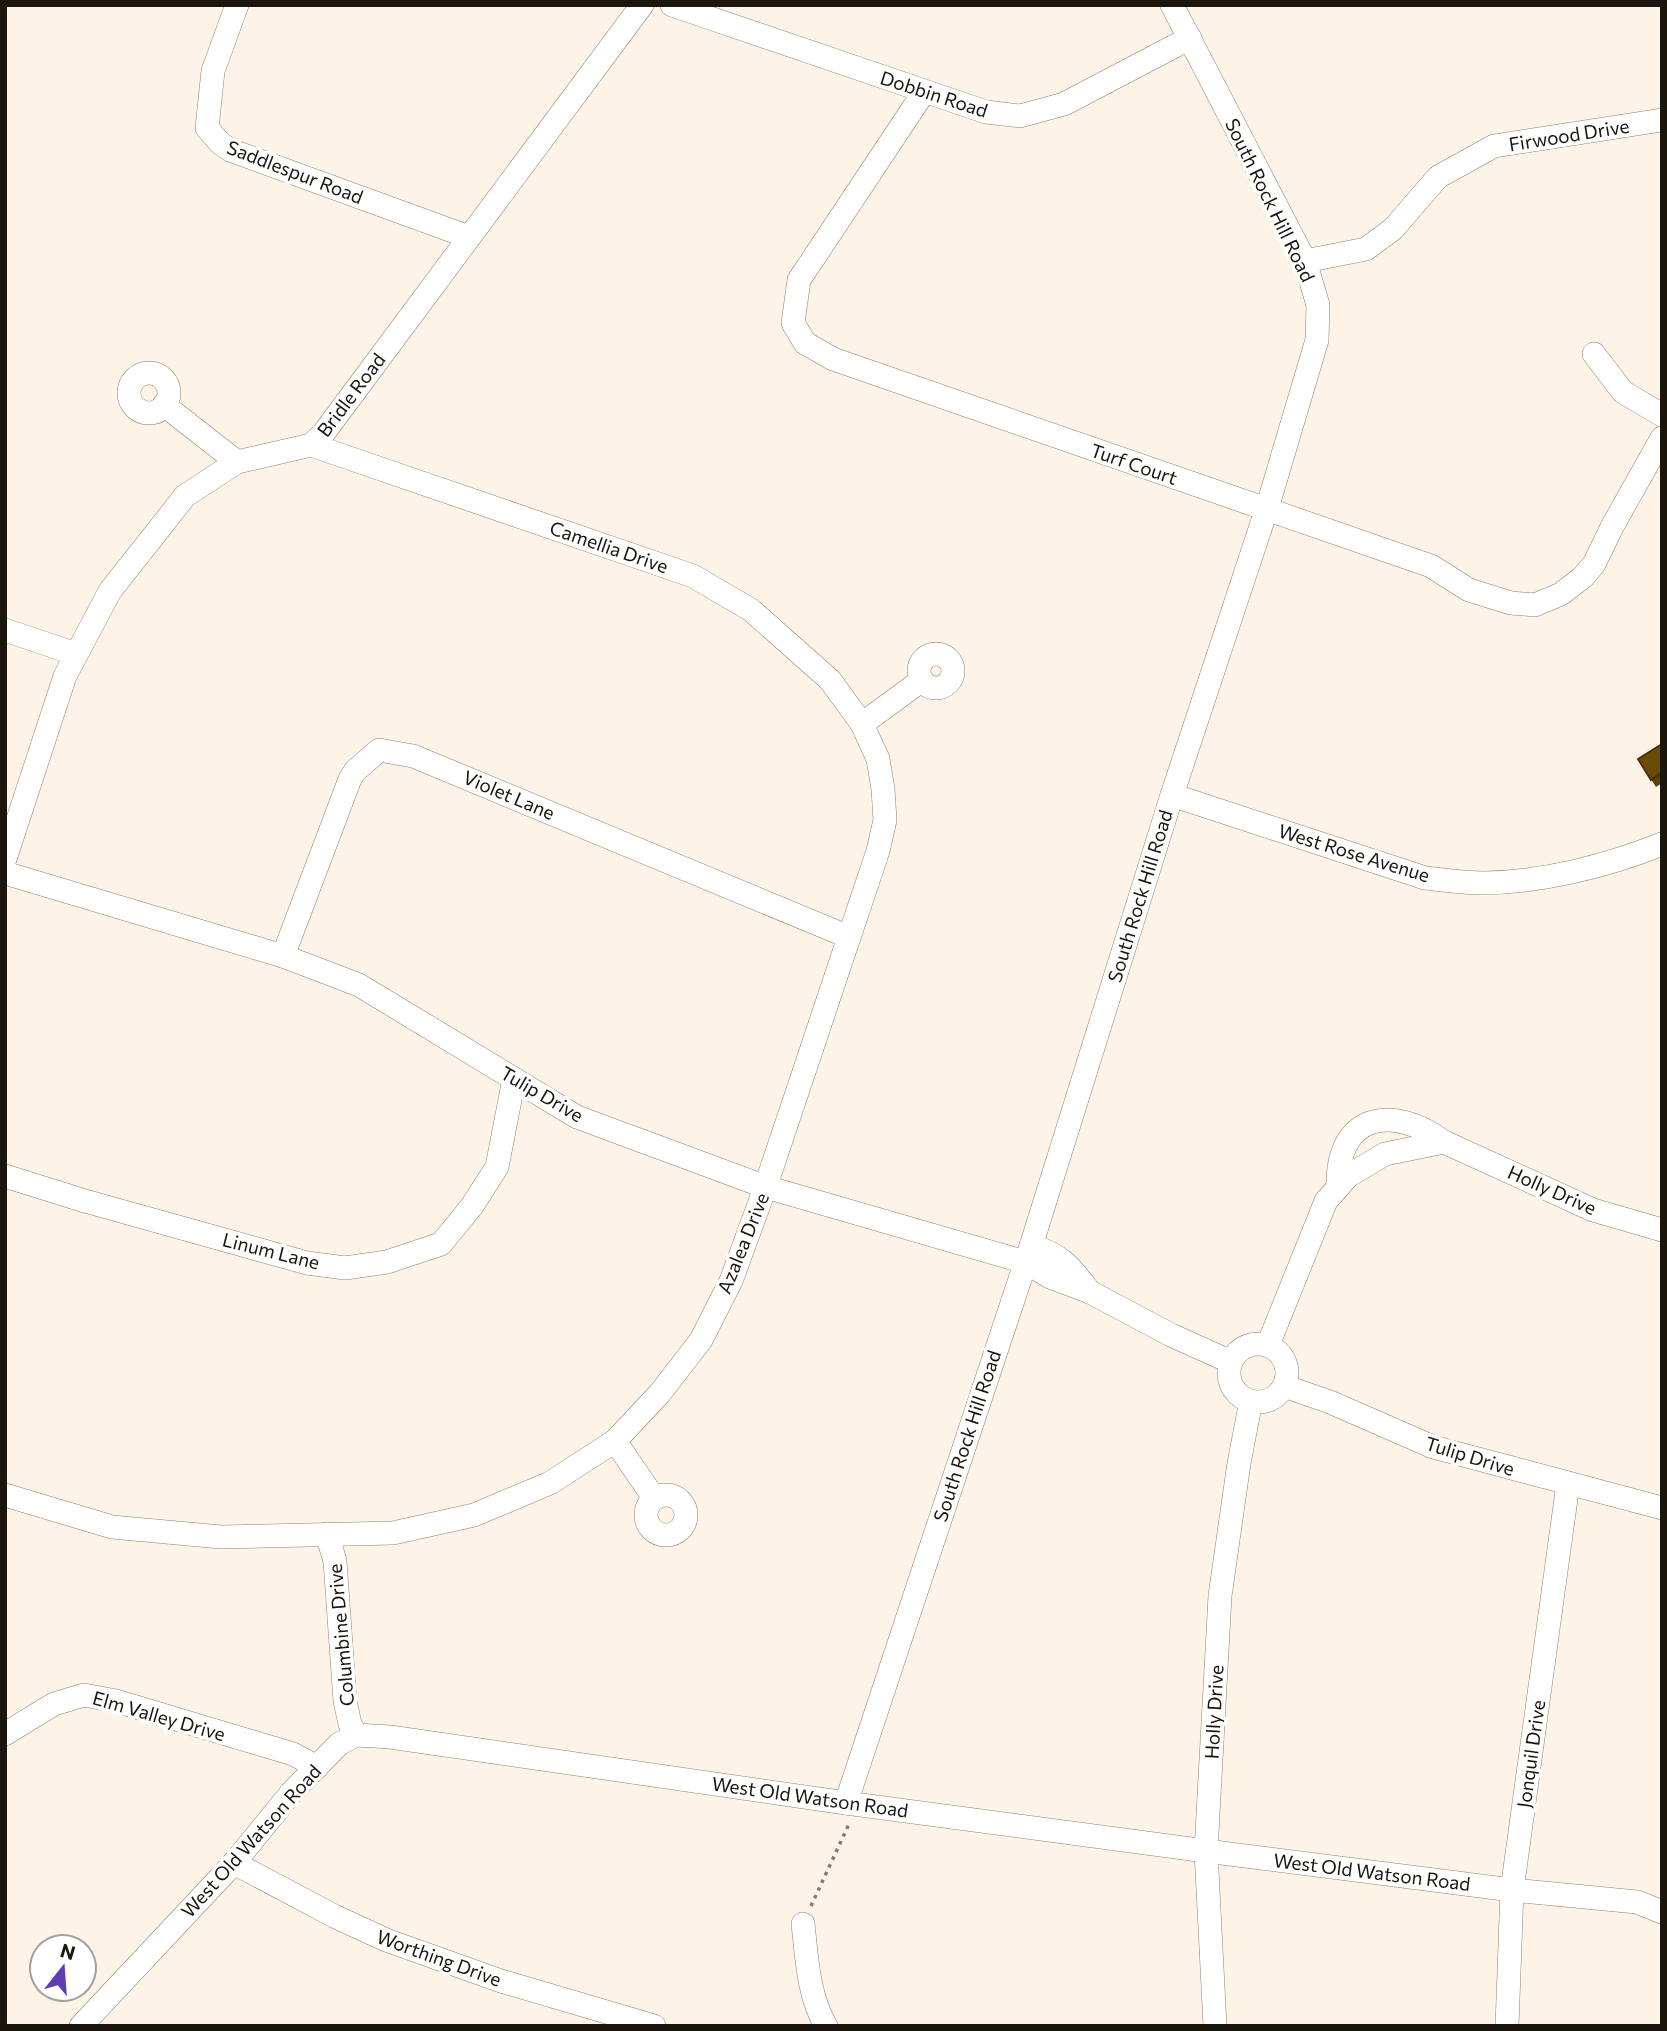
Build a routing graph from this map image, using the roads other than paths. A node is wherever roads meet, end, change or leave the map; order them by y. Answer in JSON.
{"nodes":[{"id":1,"x":237,"y":5,"type":"edge"},
{"id":2,"x":642,"y":5,"type":"edge"},
{"id":3,"x":672,"y":5,"type":"edge"},
{"id":4,"x":1172,"y":5,"type":"edge"},
{"id":5,"x":1190,"y":38,"type":"junction"},
{"id":6,"x":924,"y":92,"type":"junction"},
{"id":7,"x":1662,"y":121,"type":"edge"},
{"id":8,"x":469,"y":237,"type":"junction"},
{"id":9,"x":1305,"y":261,"type":"junction"},
{"id":10,"x":1594,"y":354,"type":"dead end"},
{"id":11,"x":164,"y":405,"type":"dead end"},
{"id":12,"x":1662,"y":415,"type":"edge"},
{"id":13,"x":1662,"y":438,"type":"edge"},
{"id":14,"x":311,"y":445,"type":"junction"},
{"id":15,"x":237,"y":462,"type":"junction"},
{"id":16,"x":1266,"y":510,"type":"junction"},
{"id":17,"x":5,"y":630,"type":"edge"},
{"id":18,"x":76,"y":654,"type":"junction"},
{"id":19,"x":922,"y":680,"type":"dead end"},
{"id":20,"x":862,"y":724,"type":"junction"},
{"id":21,"x":1172,"y":795,"type":"junction"},
{"id":22,"x":1661,"y":846,"type":"edge"},
{"id":23,"x":5,"y":859,"type":"edge"},
{"id":24,"x":5,"y":873,"type":"edge"},
{"id":25,"x":849,"y":937,"type":"junction"},
{"id":26,"x":283,"y":956,"type":"junction"},
{"id":27,"x":514,"y":1079,"type":"junction"},
{"id":28,"x":1444,"y":1142,"type":"junction"},
{"id":29,"x":5,"y":1176,"type":"edge"},
{"id":30,"x":1338,"y":1186,"type":"junction"},
{"id":31,"x":766,"y":1187,"type":"junction"},
{"id":32,"x":1662,"y":1230,"type":"edge"},
{"id":33,"x":1028,"y":1254,"type":"junction"},
{"id":34,"x":1268,"y":1345,"type":"junction"},
{"id":35,"x":1231,"y":1362,"type":"junction"},
{"id":36,"x":1284,"y":1386,"type":"junction"},
{"id":37,"x":1251,"y":1401,"type":"junction"},
{"id":38,"x":615,"y":1441,"type":"junction"},
{"id":39,"x":1568,"y":1484,"type":"junction"},
{"id":40,"x":5,"y":1495,"type":"edge"},
{"id":41,"x":654,"y":1498,"type":"dead end"},
{"id":42,"x":1662,"y":1508,"type":"edge"},
{"id":43,"x":327,"y":1534,"type":"junction"},
{"id":44,"x":5,"y":1734,"type":"edge"},
{"id":45,"x":356,"y":1735,"type":"junction"},
{"id":46,"x":317,"y":1767,"type":"junction"},
{"id":47,"x":852,"y":1804,"type":"junction"},
{"id":48,"x":1206,"y":1851,"type":"junction"},
{"id":49,"x":234,"y":1863,"type":"junction"},
{"id":50,"x":1512,"y":1890,"type":"junction"},
{"id":51,"x":1662,"y":1912,"type":"edge"},
{"id":52,"x":803,"y":1924,"type":"road end"},
{"id":53,"x":81,"y":2026,"type":"edge"},
{"id":54,"x":654,"y":2026,"type":"edge"},
{"id":55,"x":826,"y":2026,"type":"edge"},
{"id":56,"x":1215,"y":2026,"type":"edge"},
{"id":57,"x":1507,"y":2026,"type":"edge"}],
"edges":[{"from":1,"to":8,"type":"street","name":"Saddlespur Road"},
{"from":2,"to":8,"type":"street","name":"Bridle Road"},
{"from":3,"to":6,"type":"street","name":"Dobbin Road"},
{"from":4,"to":5,"type":"street","name":"South Rock Hill Road"},
{"from":5,"to":6,"type":"street","name":"Dobbin Road"},
{"from":5,"to":9,"type":"street","name":"South Rock Hill Road"},
{"from":6,"to":16,"type":"street","name":"Turf Court"},
{"from":7,"to":9,"type":"street","name":"Firwood Drive"},
{"from":8,"to":14,"type":"street","name":"Bridle Road"},
{"from":9,"to":16,"type":"street","name":"South Rock Hill Road"},
{"from":10,"to":12,"type":"street"},
{"from":11,"to":15,"type":"street"},
{"from":13,"to":16,"type":"street","name":"Turf Court"},
{"from":14,"to":15,"type":"street","name":"Bridle Road"},
{"from":14,"to":20,"type":"street","name":"Camellia Drive"},
{"from":15,"to":18,"type":"street","name":"Bridle Road"},
{"from":16,"to":21,"type":"street","name":"South Rock Hill Road"},
{"from":17,"to":18,"type":"street"},
{"from":18,"to":23,"type":"street","name":"Bridle Road"},
{"from":19,"to":20,"type":"street"},
{"from":20,"to":25,"type":"street","name":"Azalea Drive"},
{"from":21,"to":22,"type":"street","name":"West Rose Avenue"},
{"from":21,"to":33,"type":"street","name":"South Rock Hill Road"},
{"from":24,"to":26,"type":"street","name":"Tulip Drive"},
{"from":25,"to":26,"type":"street","name":"Violet Lane"},
{"from":25,"to":31,"type":"street","name":"Azalea Drive"},
{"from":26,"to":27,"type":"street","name":"Tulip Drive"},
{"from":27,"to":29,"type":"street","name":"Linum Lane"},
{"from":27,"to":31,"type":"street","name":"Tulip Drive"},
{"from":28,"to":30,"type":"street","name":"Holly Drive"},
{"from":28,"to":30,"type":"street","name":"Holly Drive"},
{"from":28,"to":32,"type":"street","name":"Holly Drive"},
{"from":30,"to":34,"type":"street","name":"Holly Drive"},
{"from":31,"to":33,"type":"street","name":"Tulip Drive"},
{"from":31,"to":38,"type":"street","name":"Azalea Drive"},
{"from":33,"to":35,"type":"street","name":"Tulip Drive"},
{"from":33,"to":47,"type":"street","name":"South Rock Hill Road"},
{"from":34,"to":35,"type":"street"},
{"from":34,"to":36,"type":"street"},
{"from":35,"to":37,"type":"street"},
{"from":36,"to":37,"type":"street"},
{"from":36,"to":39,"type":"street","name":"Tulip Drive"},
{"from":37,"to":48,"type":"street","name":"Holly Drive"},
{"from":38,"to":41,"type":"street"},
{"from":38,"to":43,"type":"street","name":"Azalea Drive"},
{"from":39,"to":42,"type":"street","name":"Tulip Drive"},
{"from":39,"to":50,"type":"street","name":"Jonquil Drive"},
{"from":40,"to":43,"type":"street","name":"Azalea Drive"},
{"from":43,"to":45,"type":"street","name":"Columbine Drive"},
{"from":44,"to":46,"type":"street","name":"Elm Valley Drive"},
{"from":45,"to":46,"type":"street","name":"West Old Watson Road"},
{"from":45,"to":47,"type":"street","name":"West Old Watson Road"},
{"from":46,"to":49,"type":"street","name":"West Old Watson Road"},
{"from":47,"to":48,"type":"street","name":"West Old Watson Road"},
{"from":48,"to":50,"type":"street","name":"West Old Watson Road"},
{"from":48,"to":56,"type":"street","name":"Holly Drive"},
{"from":49,"to":53,"type":"street","name":"West Old Watson Road"},
{"from":49,"to":54,"type":"street","name":"Worthing Drive"},
{"from":50,"to":51,"type":"street","name":"West Old Watson Road"},
{"from":50,"to":57,"type":"street","name":"Jonquil Drive"},
{"from":52,"to":55,"type":"street"}]}
